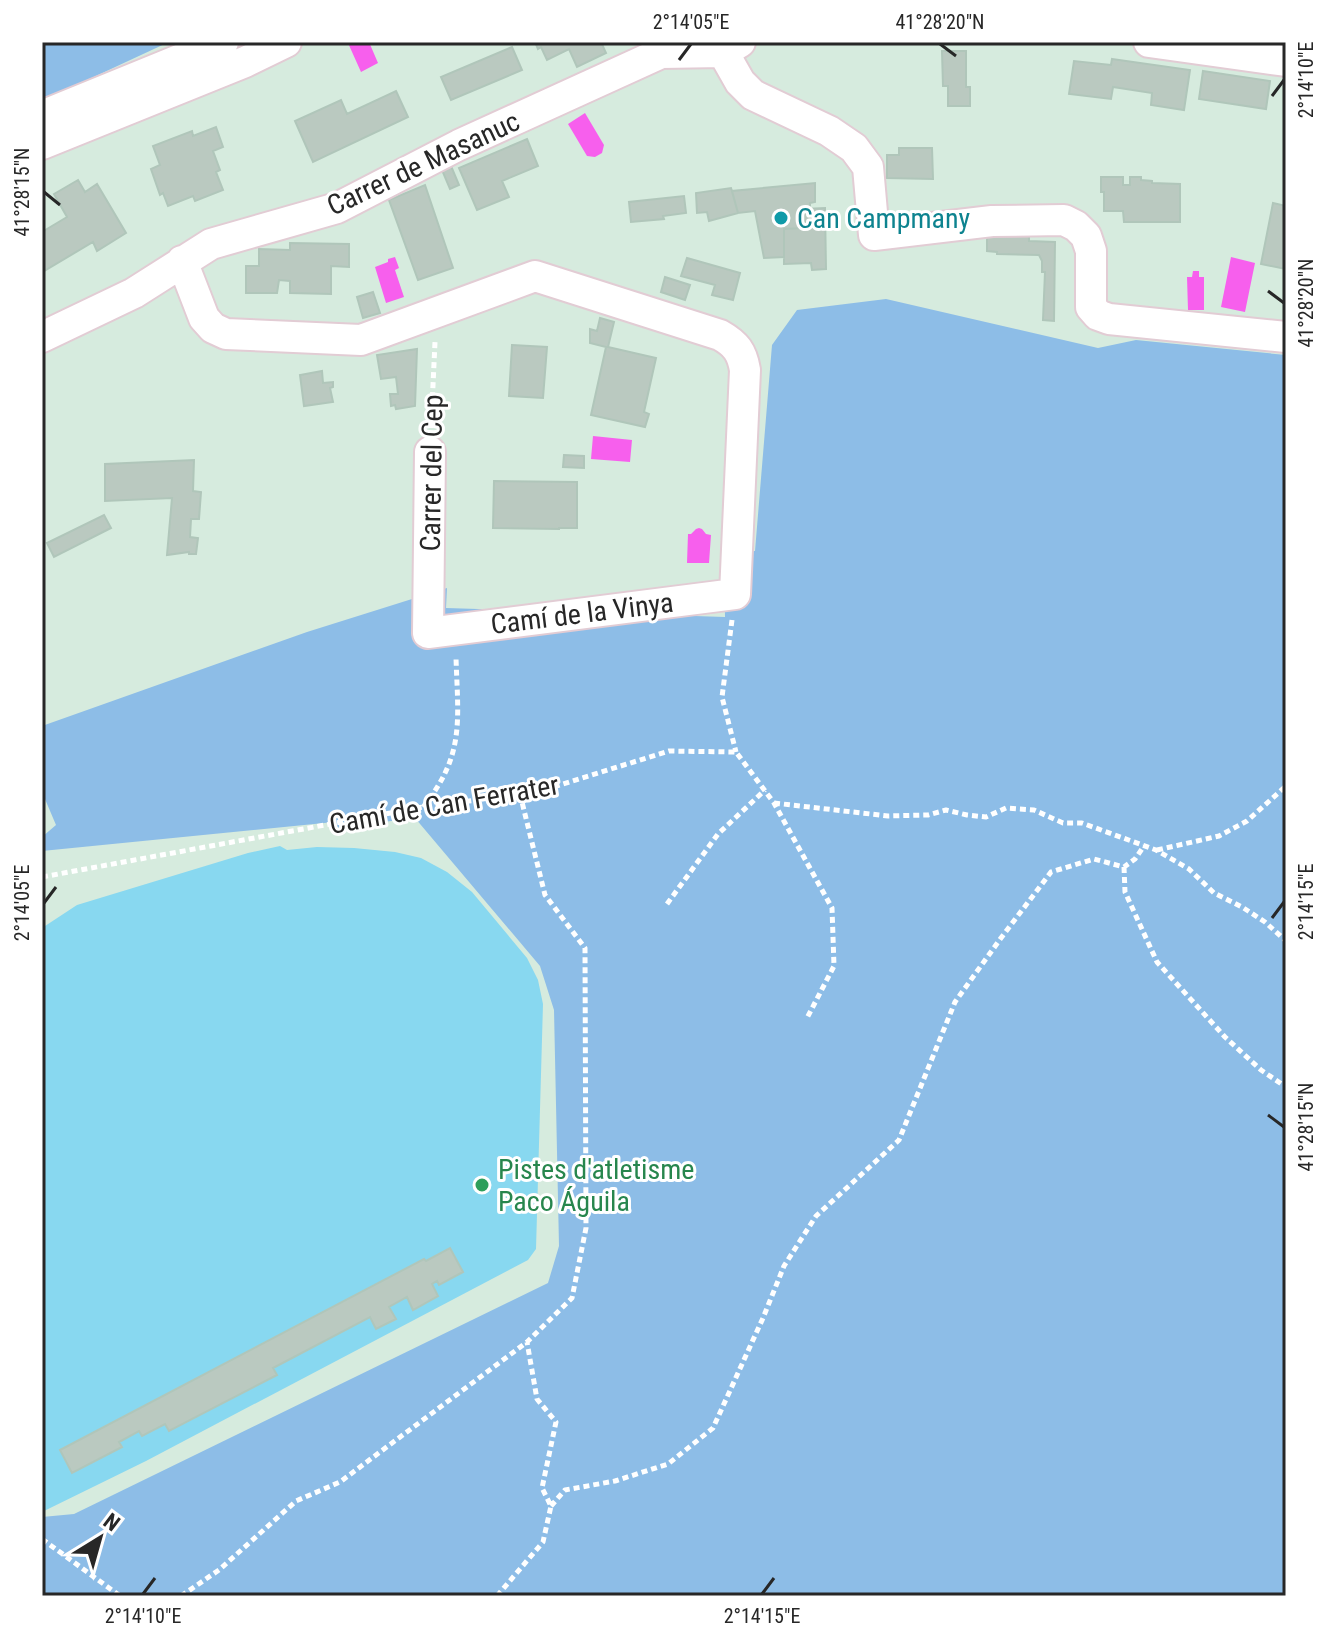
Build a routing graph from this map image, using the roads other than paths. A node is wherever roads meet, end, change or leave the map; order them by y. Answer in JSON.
{"nodes":[{"id":1,"x":223,"y":42,"type":"edge"},
{"id":2,"x":286,"y":42,"type":"edge"},
{"id":3,"x":1149,"y":42,"type":"edge"},
{"id":4,"x":732,"y":47,"type":"edge"},
{"id":5,"x":1286,"y":61,"type":"edge"},
{"id":6,"x":42,"y":116,"type":"edge"},
{"id":7,"x":42,"y":144,"type":"edge"},
{"id":8,"x":182,"y":261,"type":"junction"},
{"id":9,"x":42,"y":337,"type":"edge"},
{"id":10,"x":1286,"y":337,"type":"edge"},
{"id":11,"x":430,"y":452,"type":"road end"},
{"id":12,"x":441,"y":631,"type":"joint"}],
"edges":[{"from":1,"to":6,"type":"street"},
{"from":2,"to":7,"type":"street"},
{"from":3,"to":5,"type":"street"},
{"from":4,"to":8,"type":"street","name":"Carrer de Masanuc"},
{"from":4,"to":10,"type":"street"},
{"from":8,"to":9,"type":"street","name":"Carrer de Masanuc"},
{"from":8,"to":12,"type":"street","name":"Camí de la Vinya"},
{"from":11,"to":12,"type":"street","name":"Carrer del Cep"}]}
